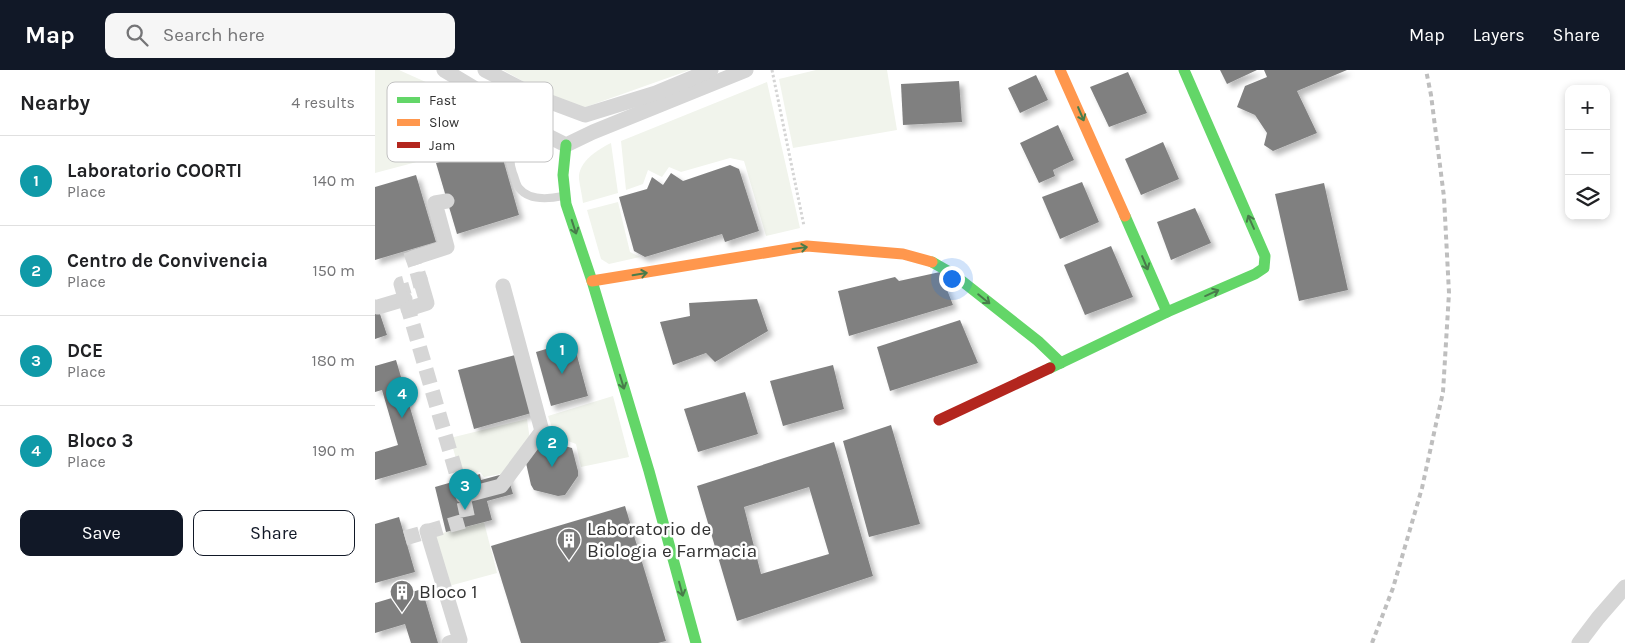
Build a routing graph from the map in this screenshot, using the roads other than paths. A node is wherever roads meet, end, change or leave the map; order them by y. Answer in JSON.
{"nodes":[{"id":1,"x":444,"y":70,"type":"edge"},
{"id":2,"x":485,"y":70,"type":"edge"},
{"id":3,"x":711,"y":70,"type":"edge"},
{"id":4,"x":746,"y":70,"type":"edge"},
{"id":5,"x":1060,"y":70,"type":"edge"},
{"id":6,"x":1185,"y":70,"type":"edge"},
{"id":7,"x":464,"y":82,"type":"edge"},
{"id":8,"x":508,"y":82,"type":"edge"},
{"id":9,"x":553,"y":103,"type":"edge"},
{"id":10,"x":553,"y":138,"type":"edge"},
{"id":11,"x":566,"y":145,"type":"junction"},
{"id":12,"x":511,"y":162,"type":"edge"},
{"id":13,"x":565,"y":195,"type":"junction"},
{"id":14,"x":447,"y":200,"type":"dead end"},
{"id":15,"x":413,"y":258,"type":"dead end"},
{"id":16,"x":419,"y":279,"type":"dead end"},
{"id":17,"x":592,"y":281,"type":"junction"},
{"id":18,"x":503,"y":286,"type":"dead end"},
{"id":19,"x":378,"y":307,"type":"dead end"},
{"id":20,"x":1167,"y":312,"type":"junction"},
{"id":21,"x":1061,"y":362,"type":"junction"},
{"id":22,"x":939,"y":420,"type":"dead end"},
{"id":23,"x":463,"y":496,"type":"dead end"},
{"id":24,"x":427,"y":531,"type":"dead end"},
{"id":25,"x":1625,"y":587,"type":"edge"},
{"id":26,"x":449,"y":643,"type":"edge"},
{"id":27,"x":695,"y":643,"type":"edge"},
{"id":28,"x":1579,"y":643,"type":"edge"}],
"edges":[{"from":1,"to":7,"type":"street"},
{"from":2,"to":8,"type":"street"},
{"from":3,"to":9,"type":"street"},
{"from":4,"to":11,"type":"street"},
{"from":5,"to":20,"type":"street","one_way":true},
{"from":20,"to":6,"type":"street","one_way":true},
{"from":10,"to":11,"type":"street"},
{"from":11,"to":13,"type":"street"},
{"from":12,"to":13,"type":"lane"},
{"from":13,"to":17,"type":"street","one_way":true},
{"from":14,"to":15,"type":"street"},
{"from":16,"to":19,"type":"street"},
{"from":17,"to":21,"type":"street","one_way":true},
{"from":17,"to":27,"type":"street","one_way":true},
{"from":18,"to":23,"type":"street"},
{"from":20,"to":21,"type":"street"},
{"from":21,"to":22,"type":"street"},
{"from":24,"to":26,"type":"street"},
{"from":25,"to":28,"type":"street"}]}
